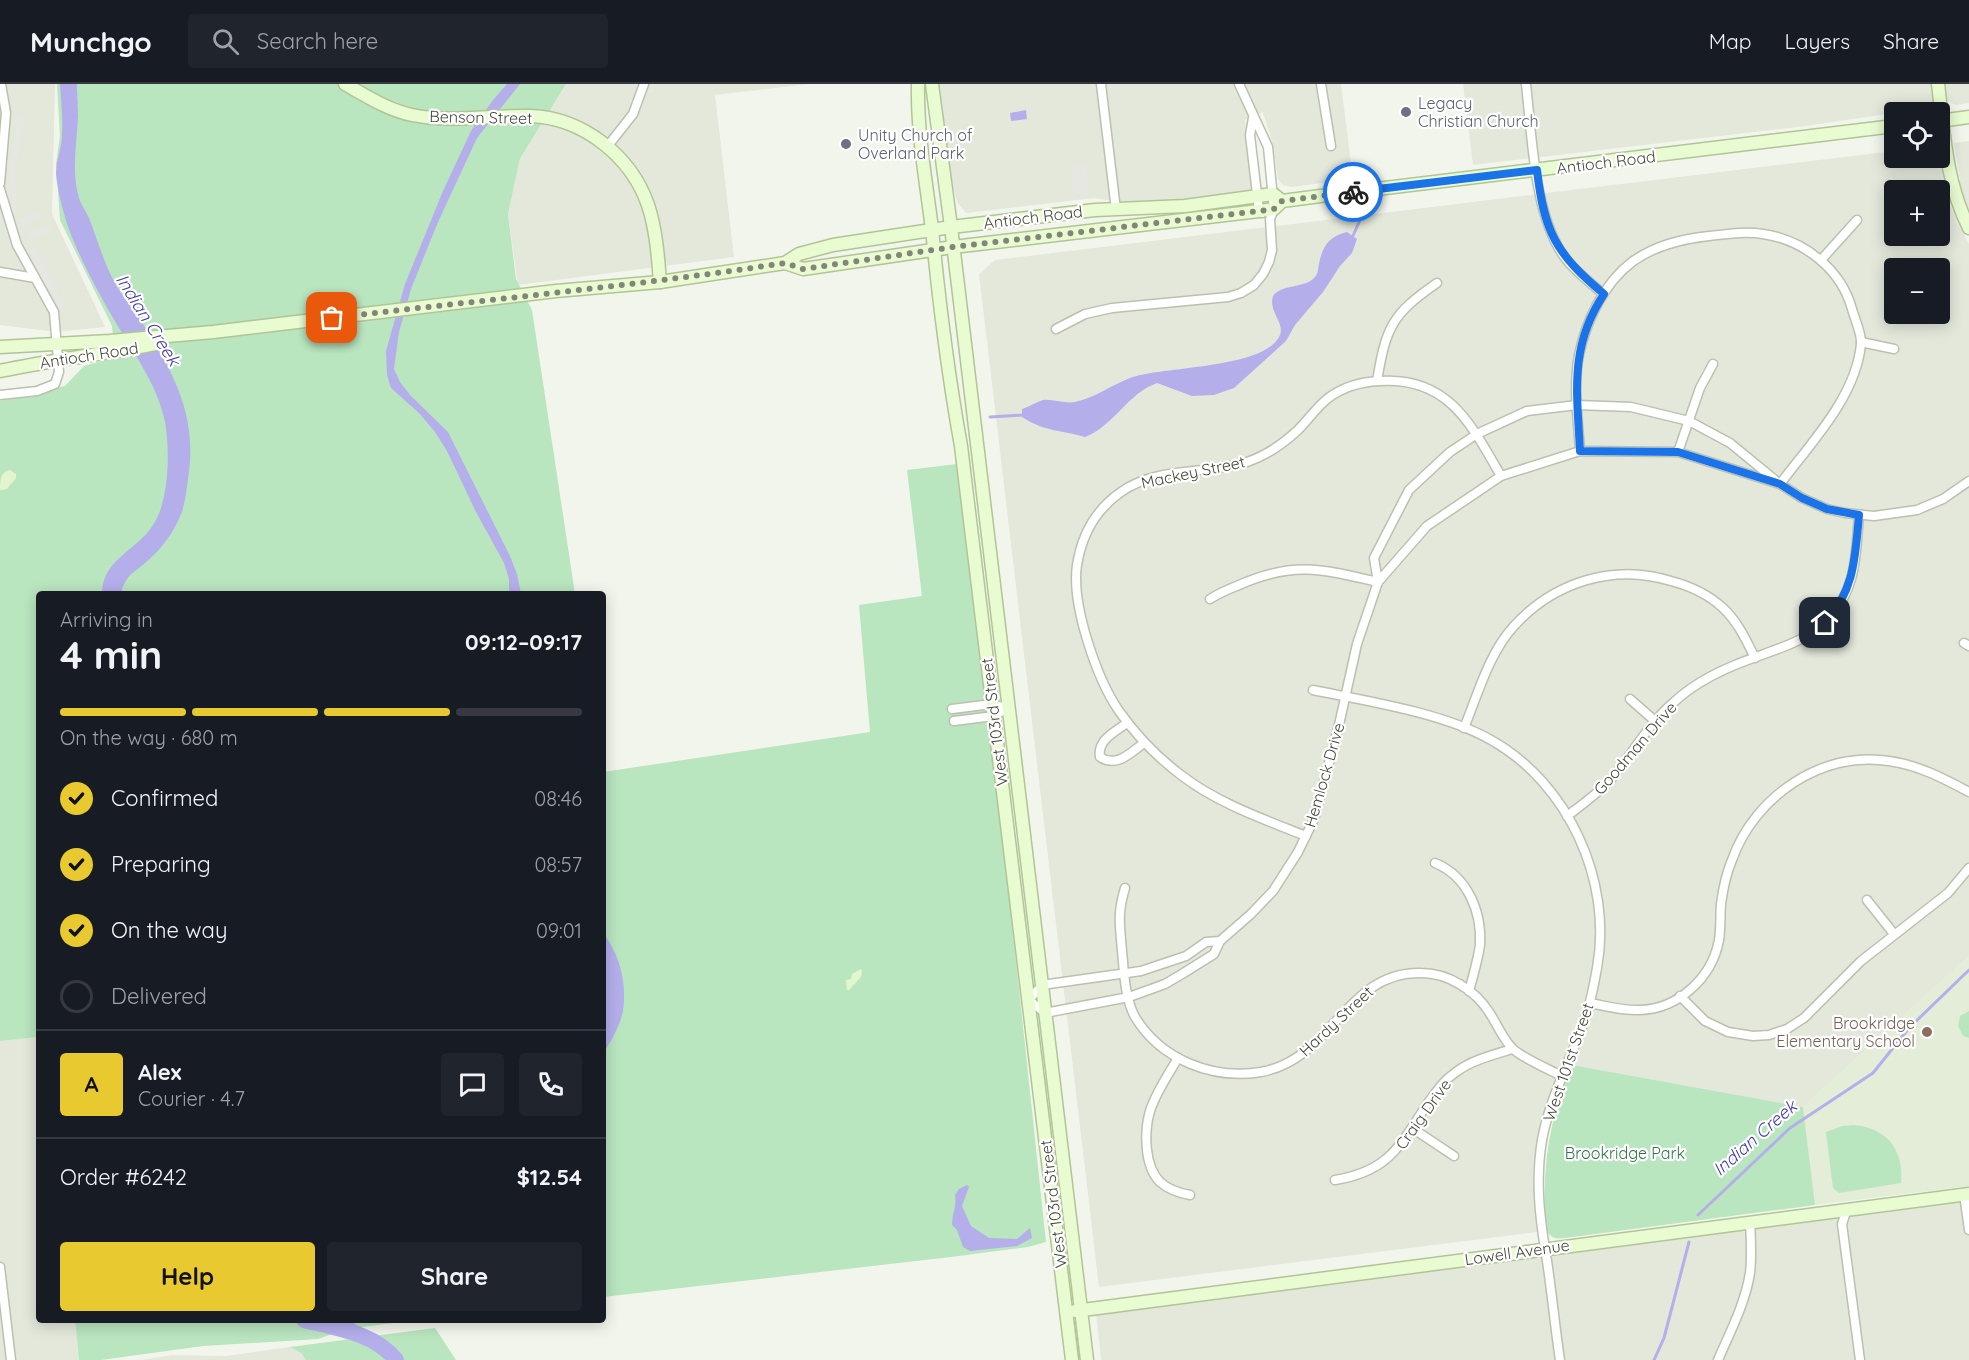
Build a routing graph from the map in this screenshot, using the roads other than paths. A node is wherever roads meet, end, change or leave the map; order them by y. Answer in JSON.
{"nodes":[{"id":1,"x":1,"y":84,"type":"edge"},
{"id":2,"x":644,"y":84,"type":"edge"},
{"id":3,"x":932,"y":84,"type":"edge"},
{"id":4,"x":1101,"y":84,"type":"edge"},
{"id":5,"x":1239,"y":84,"type":"edge"},
{"id":6,"x":1321,"y":84,"type":"edge"},
{"id":7,"x":1526,"y":84,"type":"edge"},
{"id":8,"x":1938,"y":84,"type":"edge"},
{"id":9,"x":920,"y":85,"type":"edge"},
{"id":10,"x":352,"y":86,"type":"edge"},
{"id":11,"x":1939,"y":102,"type":"edge"},
{"id":12,"x":1969,"y":117,"type":"edge"},
{"id":13,"x":1253,"y":118,"type":"junction"},
{"id":14,"x":1950,"y":120,"type":"edge"},
{"id":15,"x":1884,"y":127,"type":"edge"},
{"id":16,"x":1331,"y":146,"type":"dead end"},
{"id":17,"x":607,"y":147,"type":"junction"},
{"id":18,"x":1949,"y":168,"type":"edge"},
{"id":19,"x":1537,"y":170,"type":"junction"},
{"id":20,"x":0,"y":183,"type":"edge"},
{"id":21,"x":0,"y":189,"type":"edge"},
{"id":22,"x":1257,"y":196,"type":"junction"},
{"id":23,"x":1275,"y":206,"type":"junction"},
{"id":24,"x":1116,"y":210,"type":"junction"},
{"id":25,"x":1259,"y":211,"type":"junction"},
{"id":26,"x":1857,"y":220,"type":"dead end"},
{"id":27,"x":1968,"y":225,"type":"edge"},
{"id":28,"x":951,"y":227,"type":"junction"},
{"id":29,"x":932,"y":230,"type":"junction"},
{"id":30,"x":953,"y":247,"type":"junction"},
{"id":31,"x":933,"y":250,"type":"junction"},
{"id":32,"x":1821,"y":260,"type":"junction"},
{"id":33,"x":785,"y":263,"type":"junction"},
{"id":34,"x":0,"y":272,"type":"edge"},
{"id":35,"x":35,"y":278,"type":"junction"},
{"id":36,"x":660,"y":282,"type":"junction"},
{"id":37,"x":1437,"y":283,"type":"dead end"},
{"id":38,"x":1604,"y":294,"type":"junction"},
{"id":39,"x":1056,"y":329,"type":"dead end"},
{"id":40,"x":1862,"y":342,"type":"junction"},
{"id":41,"x":57,"y":344,"type":"junction"},
{"id":42,"x":113,"y":346,"type":"junction"},
{"id":43,"x":0,"y":347,"type":"edge"},
{"id":44,"x":1894,"y":349,"type":"dead end"},
{"id":45,"x":58,"y":359,"type":"junction"},
{"id":46,"x":1713,"y":364,"type":"dead end"},
{"id":47,"x":0,"y":370,"type":"edge"},
{"id":48,"x":1377,"y":381,"type":"junction"},
{"id":49,"x":0,"y":395,"type":"edge"},
{"id":50,"x":1577,"y":405,"type":"junction"},
{"id":51,"x":1689,"y":421,"type":"junction"},
{"id":52,"x":1477,"y":434,"type":"junction"},
{"id":53,"x":1580,"y":451,"type":"junction"},
{"id":54,"x":1678,"y":452,"type":"junction"},
{"id":55,"x":1501,"y":476,"type":"junction"},
{"id":56,"x":1969,"y":481,"type":"edge"},
{"id":57,"x":1780,"y":484,"type":"junction"},
{"id":58,"x":1859,"y":515,"type":"junction"},
{"id":59,"x":1378,"y":582,"type":"junction"},
{"id":60,"x":1210,"y":599,"type":"dead end"},
{"id":61,"x":1755,"y":657,"type":"junction"},
{"id":62,"x":1313,"y":690,"type":"dead end"},
{"id":63,"x":1344,"y":696,"type":"junction"},
{"id":64,"x":1630,"y":699,"type":"dead end"},
{"id":65,"x":1007,"y":708,"type":"junction"},
{"id":66,"x":952,"y":709,"type":"dead end"},
{"id":67,"x":993,"y":710,"type":"junction"},
{"id":68,"x":954,"y":721,"type":"dead end"},
{"id":69,"x":1655,"y":721,"type":"junction"},
{"id":70,"x":1127,"y":723,"type":"junction"},
{"id":71,"x":1464,"y":728,"type":"junction"},
{"id":72,"x":1144,"y":742,"type":"junction"},
{"id":73,"x":1969,"y":792,"type":"edge"},
{"id":74,"x":1567,"y":816,"type":"junction"},
{"id":75,"x":1306,"y":837,"type":"junction"},
{"id":76,"x":1435,"y":863,"type":"dead end"},
{"id":77,"x":1969,"y":868,"type":"edge"},
{"id":78,"x":1125,"y":888,"type":"dead end"},
{"id":79,"x":1867,"y":900,"type":"dead end"},
{"id":80,"x":1894,"y":934,"type":"junction"},
{"id":81,"x":1220,"y":941,"type":"junction"},
{"id":82,"x":1124,"y":974,"type":"junction"},
{"id":83,"x":1042,"y":985,"type":"junction"},
{"id":84,"x":1469,"y":991,"type":"junction"},
{"id":85,"x":1680,"y":996,"type":"junction"},
{"id":86,"x":1129,"y":997,"type":"junction"},
{"id":87,"x":1029,"y":1000,"type":"junction"},
{"id":88,"x":1590,"y":1003,"type":"junction"},
{"id":89,"x":1045,"y":1013,"type":"junction"},
{"id":90,"x":1512,"y":1049,"type":"junction"},
{"id":91,"x":1178,"y":1058,"type":"junction"},
{"id":92,"x":1562,"y":1076,"type":"junction"},
{"id":93,"x":1412,"y":1128,"type":"junction"},
{"id":94,"x":1454,"y":1156,"type":"dead end"},
{"id":95,"x":1335,"y":1179,"type":"dead end"},
{"id":96,"x":1967,"y":1194,"type":"edge"},
{"id":97,"x":1190,"y":1195,"type":"dead end"},
{"id":98,"x":1847,"y":1209,"type":"junction"},
{"id":99,"x":1750,"y":1222,"type":"junction"},
{"id":100,"x":1969,"y":1230,"type":"edge"},
{"id":101,"x":1545,"y":1248,"type":"junction"},
{"id":102,"x":0,"y":1267,"type":"edge"},
{"id":103,"x":1081,"y":1311,"type":"junction"},
{"id":104,"x":1066,"y":1312,"type":"junction"},
{"id":105,"x":11,"y":1360,"type":"edge"},
{"id":106,"x":1072,"y":1360,"type":"edge"},
{"id":107,"x":1087,"y":1360,"type":"edge"},
{"id":108,"x":1560,"y":1360,"type":"edge"},
{"id":109,"x":1718,"y":1360,"type":"edge"},
{"id":110,"x":1860,"y":1360,"type":"edge"}],
"edges":[{"from":1,"to":20,"type":"street"},
{"from":2,"to":17,"type":"street"},
{"from":3,"to":28,"type":"main road","name":"West 103rd Street"},
{"from":4,"to":24,"type":"street"},
{"from":5,"to":13,"type":"street"},
{"from":6,"to":16,"type":"street"},
{"from":7,"to":19,"type":"street"},
{"from":8,"to":11,"type":"main road"},
{"from":9,"to":29,"type":"main road","name":"West 103rd Street"},
{"from":10,"to":17,"type":"main road","name":"Benson Street"},
{"from":12,"to":14,"type":"main road"},
{"from":13,"to":22,"type":"street"},
{"from":13,"to":23,"type":"street"},
{"from":15,"to":19,"type":"main road","name":"Antioch Road"},
{"from":17,"to":36,"type":"main road","name":"Benson Street"},
{"from":18,"to":27,"type":"main road"},
{"from":19,"to":23,"type":"main road","name":"Antioch Road"},
{"from":19,"to":38,"type":"street"},
{"from":21,"to":35,"type":"street"},
{"from":22,"to":23,"type":"main road","name":"Antioch Road"},
{"from":22,"to":24,"type":"main road","name":"Antioch Road"},
{"from":22,"to":25,"type":"street"},
{"from":23,"to":25,"type":"main road","name":"Antioch Road"},
{"from":23,"to":39,"type":"street"},
{"from":24,"to":28,"type":"main road","name":"Antioch Road"},
{"from":25,"to":30,"type":"main road","name":"Antioch Road"},
{"from":26,"to":32,"type":"street"},
{"from":28,"to":29,"type":"main road","name":"Antioch Road"},
{"from":28,"to":30,"type":"main road","name":"West 103rd Street"},
{"from":29,"to":31,"type":"main road","name":"West 103rd Street"},
{"from":29,"to":33,"type":"main road","name":"Antioch Road"},
{"from":30,"to":31,"type":"main road","name":"Antioch Road"},
{"from":30,"to":65,"type":"main road","name":"West 103rd Street"},
{"from":31,"to":33,"type":"main road","name":"Antioch Road"},
{"from":31,"to":67,"type":"main road","name":"West 103rd Street"},
{"from":32,"to":38,"type":"street"},
{"from":32,"to":40,"type":"street"},
{"from":33,"to":36,"type":"main road","name":"Antioch Road"},
{"from":34,"to":35,"type":"street"},
{"from":35,"to":41,"type":"street"},
{"from":36,"to":42,"type":"main road","name":"Antioch Road"},
{"from":37,"to":48,"type":"street"},
{"from":38,"to":50,"type":"street"},
{"from":40,"to":44,"type":"street"},
{"from":40,"to":57,"type":"street"},
{"from":41,"to":42,"type":"main road","name":"Antioch Road"},
{"from":41,"to":43,"type":"main road","name":"Antioch Road"},
{"from":41,"to":45,"type":"street"},
{"from":42,"to":45,"type":"main road","name":"Antioch Road"},
{"from":45,"to":47,"type":"main road","name":"Antioch Road"},
{"from":45,"to":49,"type":"street"},
{"from":46,"to":51,"type":"street"},
{"from":48,"to":52,"type":"street","name":"Mackey Street"},
{"from":48,"to":70,"type":"street","name":"Mackey Street"},
{"from":50,"to":51,"type":"street","name":"Hemlock Drive"},
{"from":50,"to":52,"type":"street","name":"Hemlock Drive"},
{"from":50,"to":53,"type":"street"},
{"from":51,"to":54,"type":"street"},
{"from":51,"to":57,"type":"street","name":"Hemlock Drive"},
{"from":52,"to":55,"type":"street","name":"Mackey Street"},
{"from":52,"to":59,"type":"street","name":"Hemlock Drive"},
{"from":53,"to":54,"type":"street","name":"Hemlock Drive"},
{"from":53,"to":55,"type":"street","name":"Hemlock Drive"},
{"from":54,"to":57,"type":"street","name":"Hemlock Drive"},
{"from":55,"to":59,"type":"street","name":"Hemlock Drive"},
{"from":56,"to":58,"type":"street","name":"Hemlock Drive"},
{"from":57,"to":58,"type":"street","name":"Hemlock Drive"},
{"from":58,"to":61,"type":"street","name":"Goodman Drive"},
{"from":59,"to":60,"type":"street"},
{"from":59,"to":63,"type":"street","name":"Hemlock Drive"},
{"from":61,"to":69,"type":"street","name":"Goodman Drive"},
{"from":61,"to":71,"type":"street"},
{"from":62,"to":63,"type":"street","name":"West 101st Street"},
{"from":63,"to":71,"type":"street","name":"West 101st Street"},
{"from":63,"to":75,"type":"street","name":"Hemlock Drive"},
{"from":64,"to":69,"type":"street"},
{"from":65,"to":67,"type":"street"},
{"from":65,"to":83,"type":"main road","name":"West 103rd Street"},
{"from":66,"to":67,"type":"street"},
{"from":67,"to":68,"type":"street"},
{"from":67,"to":87,"type":"main road","name":"West 103rd Street"},
{"from":69,"to":74,"type":"street","name":"Goodman Drive"},
{"from":70,"to":72,"type":"street","name":"Mackey Street"},
{"from":70,"to":72,"type":"street"},
{"from":71,"to":74,"type":"street","name":"West 101st Street"},
{"from":72,"to":75,"type":"street","name":"Mackey Street"},
{"from":73,"to":85,"type":"street"},
{"from":74,"to":88,"type":"street","name":"West 101st Street"},
{"from":75,"to":81,"type":"street","name":"Hemlock Drive"},
{"from":76,"to":84,"type":"street"},
{"from":77,"to":80,"type":"street"},
{"from":78,"to":82,"type":"street"},
{"from":79,"to":80,"type":"street"},
{"from":80,"to":85,"type":"street"},
{"from":81,"to":82,"type":"street","name":"Hemlock Drive"},
{"from":81,"to":86,"type":"street","name":"Hemlock Drive"},
{"from":82,"to":83,"type":"street","name":"Hemlock Drive"},
{"from":82,"to":86,"type":"street","name":"Hardy Street"},
{"from":83,"to":87,"type":"street"},
{"from":83,"to":89,"type":"main road","name":"West 103rd Street"},
{"from":84,"to":90,"type":"street","name":"Hardy Street"},
{"from":84,"to":91,"type":"street","name":"Hardy Street"},
{"from":85,"to":88,"type":"street"},
{"from":86,"to":89,"type":"street","name":"Hemlock Drive"},
{"from":86,"to":91,"type":"street","name":"Hardy Street"},
{"from":87,"to":89,"type":"street"},
{"from":87,"to":104,"type":"main road","name":"West 103rd Street"},
{"from":88,"to":92,"type":"street","name":"West 101st Street"},
{"from":89,"to":103,"type":"main road","name":"West 103rd Street"},
{"from":90,"to":92,"type":"street"},
{"from":90,"to":93,"type":"street","name":"Craig Drive"},
{"from":91,"to":97,"type":"street"},
{"from":92,"to":101,"type":"street","name":"West 101st Street"},
{"from":93,"to":94,"type":"street"},
{"from":93,"to":95,"type":"street","name":"Craig Drive"},
{"from":96,"to":98,"type":"main road","name":"Lowell Avenue"},
{"from":96,"to":100,"type":"street"},
{"from":98,"to":99,"type":"main road","name":"Lowell Avenue"},
{"from":98,"to":110,"type":"street"},
{"from":99,"to":101,"type":"main road","name":"Lowell Avenue"},
{"from":99,"to":109,"type":"street"},
{"from":101,"to":103,"type":"main road","name":"Lowell Avenue"},
{"from":101,"to":108,"type":"street","name":"West 101st Street"},
{"from":102,"to":105,"type":"street"},
{"from":103,"to":104,"type":"main road","name":"Lowell Avenue"},
{"from":103,"to":107,"type":"main road","name":"West 103rd Street"},
{"from":104,"to":106,"type":"main road","name":"West 103rd Street"}]}
